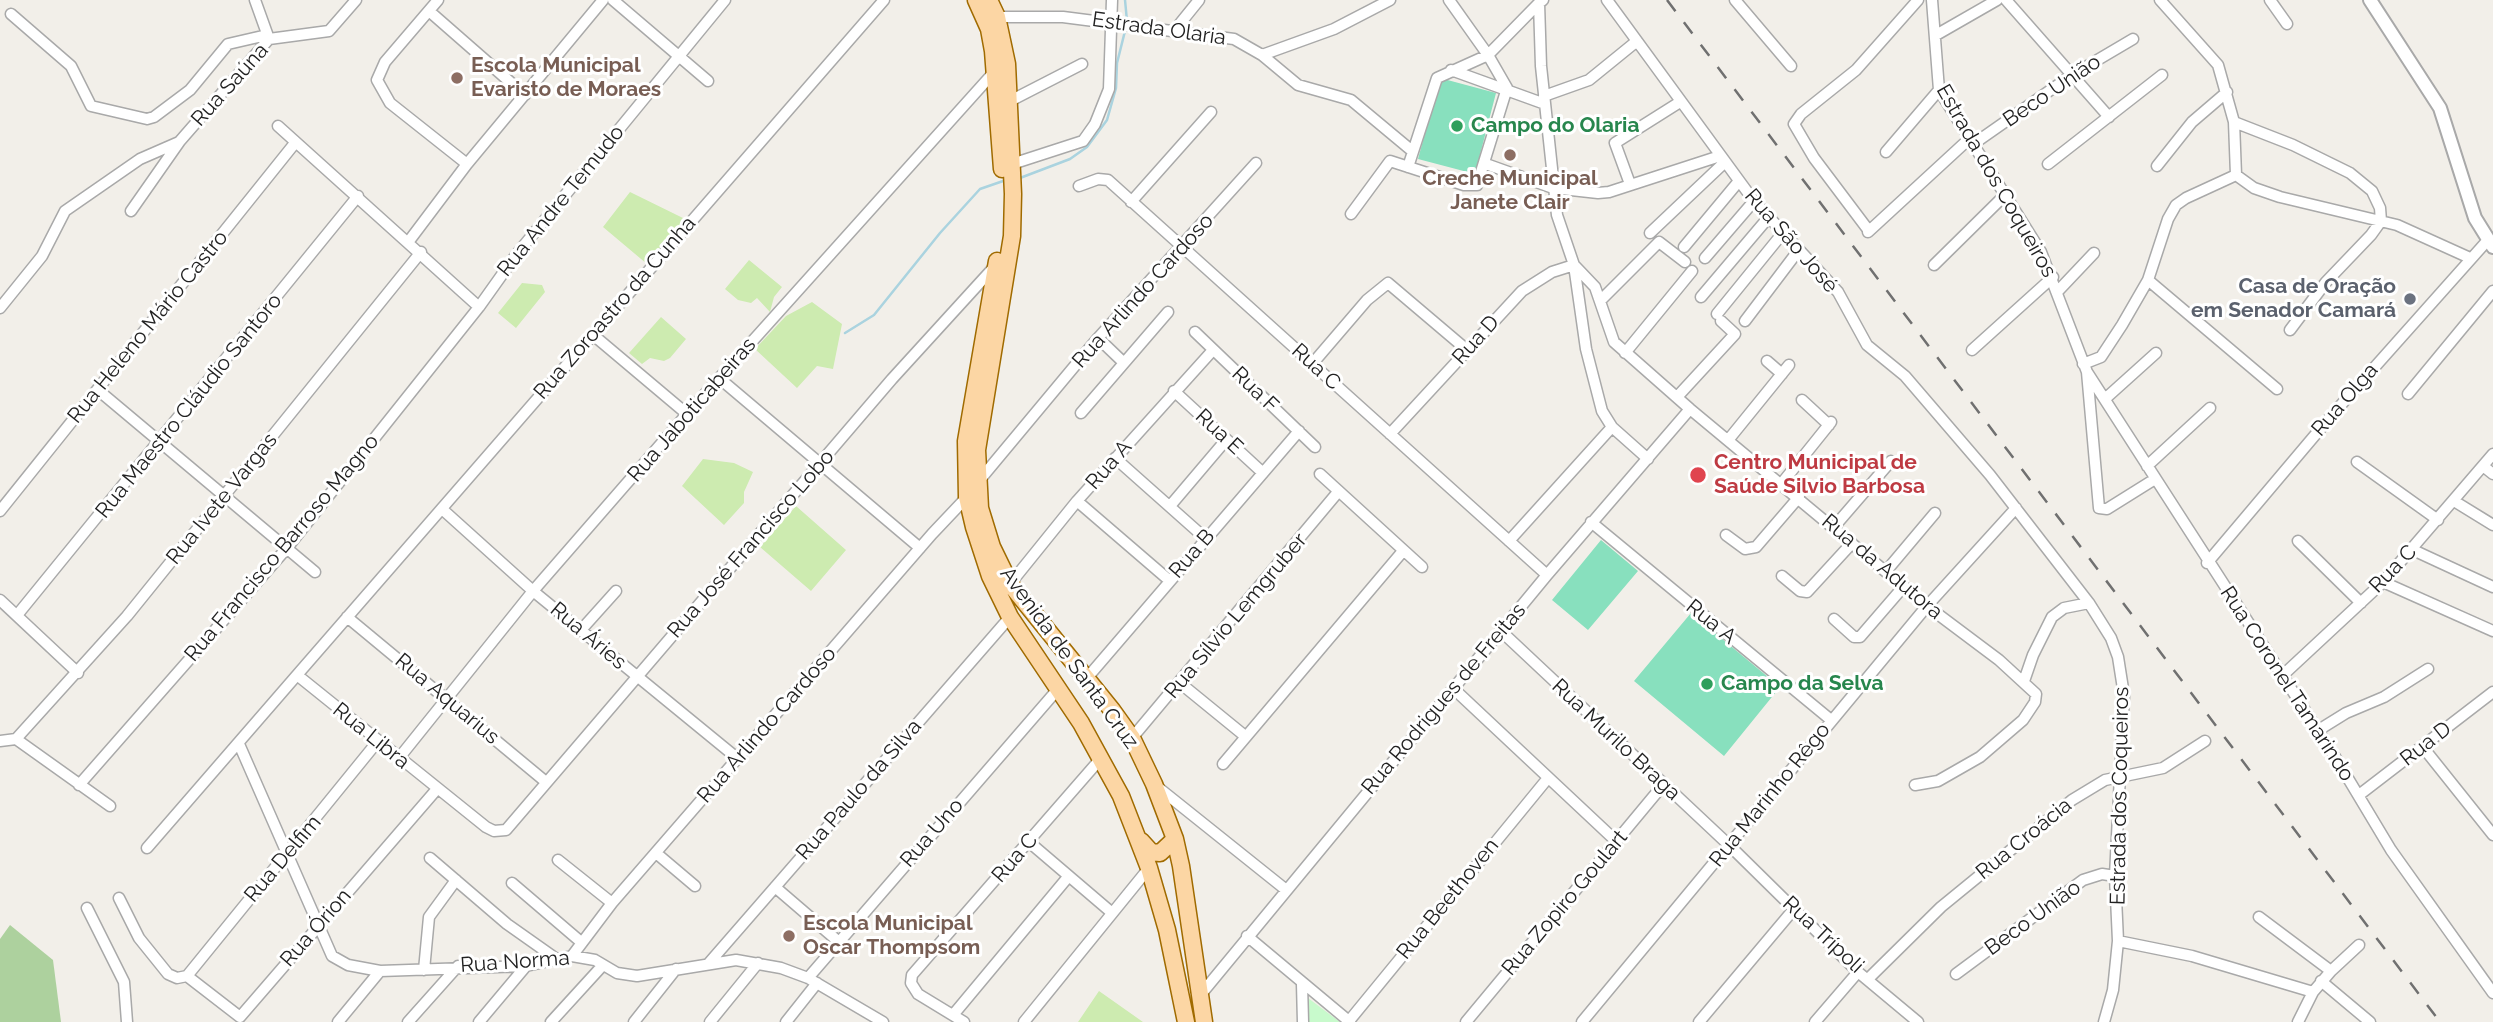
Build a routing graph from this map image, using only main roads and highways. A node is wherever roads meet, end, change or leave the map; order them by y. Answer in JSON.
{"nodes":[{"id":1,"x":976,"y":0,"type":"edge"},
{"id":2,"x":989,"y":0,"type":"edge"},
{"id":3,"x":1009,"y":178,"type":"junction"},
{"id":4,"x":1087,"y":678,"type":"junction"},
{"id":5,"x":1058,"y":689,"type":"junction"},
{"id":6,"x":1137,"y":837,"type":"junction"},
{"id":7,"x":1175,"y":839,"type":"junction"},
{"id":8,"x":1186,"y":1022,"type":"edge"},
{"id":9,"x":1204,"y":1022,"type":"edge"}],
"edges":[{"from":1,"to":3,"type":"main road","name":"Avenida de Santa Cruz"},
{"from":2,"to":3,"type":"main road","name":"Avenida de Santa Cruz"},
{"from":3,"to":4,"type":"main road","name":"Avenida de Santa Cruz"},
{"from":3,"to":5,"type":"main road","name":"Avenida de Santa Cruz"},
{"from":4,"to":5,"type":"main road"},
{"from":4,"to":7,"type":"main road","name":"Avenida de Santa Cruz"},
{"from":5,"to":6,"type":"main road","name":"Avenida de Santa Cruz"},
{"from":6,"to":7,"type":"main road"},
{"from":6,"to":8,"type":"main road","name":"Avenida de Santa Cruz"},
{"from":7,"to":9,"type":"main road","name":"Avenida de Santa Cruz"}]}
